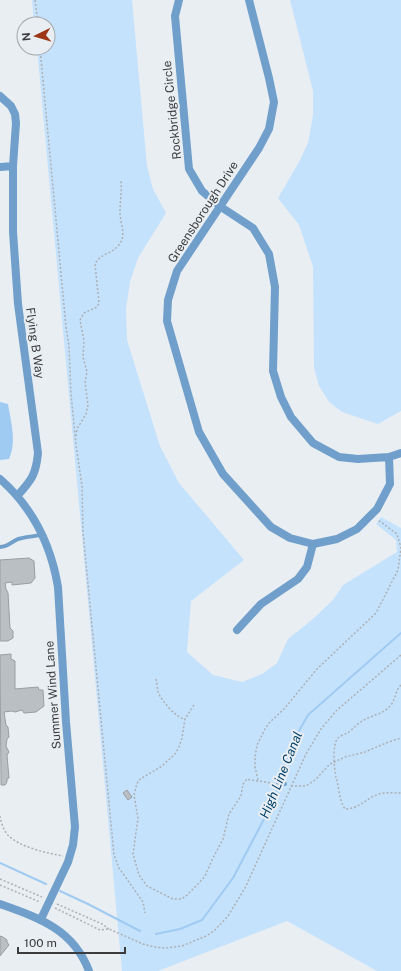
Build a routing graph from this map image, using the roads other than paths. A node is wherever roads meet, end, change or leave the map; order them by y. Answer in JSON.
{"nodes":[{"id":1,"x":179,"y":0,"type":"edge"},
{"id":2,"x":249,"y":0,"type":"edge"},
{"id":3,"x":0,"y":96,"type":"edge"},
{"id":4,"x":0,"y":166,"type":"edge"},
{"id":5,"x":13,"y":166,"type":"junction"},
{"id":6,"x":220,"y":207,"type":"junction"},
{"id":7,"x":401,"y":453,"type":"edge"},
{"id":8,"x":389,"y":457,"type":"junction"},
{"id":9,"x":0,"y":479,"type":"edge"},
{"id":10,"x":18,"y":496,"type":"junction"},
{"id":11,"x":42,"y":534,"type":"junction"},
{"id":12,"x":313,"y":544,"type":"junction"},
{"id":13,"x":0,"y":547,"type":"edge"},
{"id":14,"x":237,"y":630,"type":"dead end"},
{"id":15,"x":0,"y":904,"type":"edge"},
{"id":16,"x":41,"y":919,"type":"junction"},
{"id":17,"x":89,"y":971,"type":"edge"}],
"edges":[{"from":1,"to":6,"type":"street","name":"Rockbridge Circle"},
{"from":2,"to":6,"type":"street","name":"Greensborough Drive"},
{"from":3,"to":5,"type":"street","name":"Flying B Way"},
{"from":4,"to":5,"type":"street"},
{"from":5,"to":10,"type":"street","name":"Flying B Way"},
{"from":6,"to":8,"type":"street","name":"Rockbridge Circle"},
{"from":6,"to":12,"type":"street","name":"Greensborough Drive"},
{"from":7,"to":8,"type":"street","name":"Rockbridge Circle"},
{"from":8,"to":12,"type":"street","name":"Greensborough Drive"},
{"from":9,"to":10,"type":"street","name":"Summer Wind Lane"},
{"from":10,"to":11,"type":"street","name":"Summer Wind Lane"},
{"from":11,"to":13,"type":"lane"},
{"from":11,"to":16,"type":"street","name":"Summer Wind Lane"},
{"from":12,"to":14,"type":"street"},
{"from":15,"to":16,"type":"street"},
{"from":16,"to":17,"type":"street"}]}
